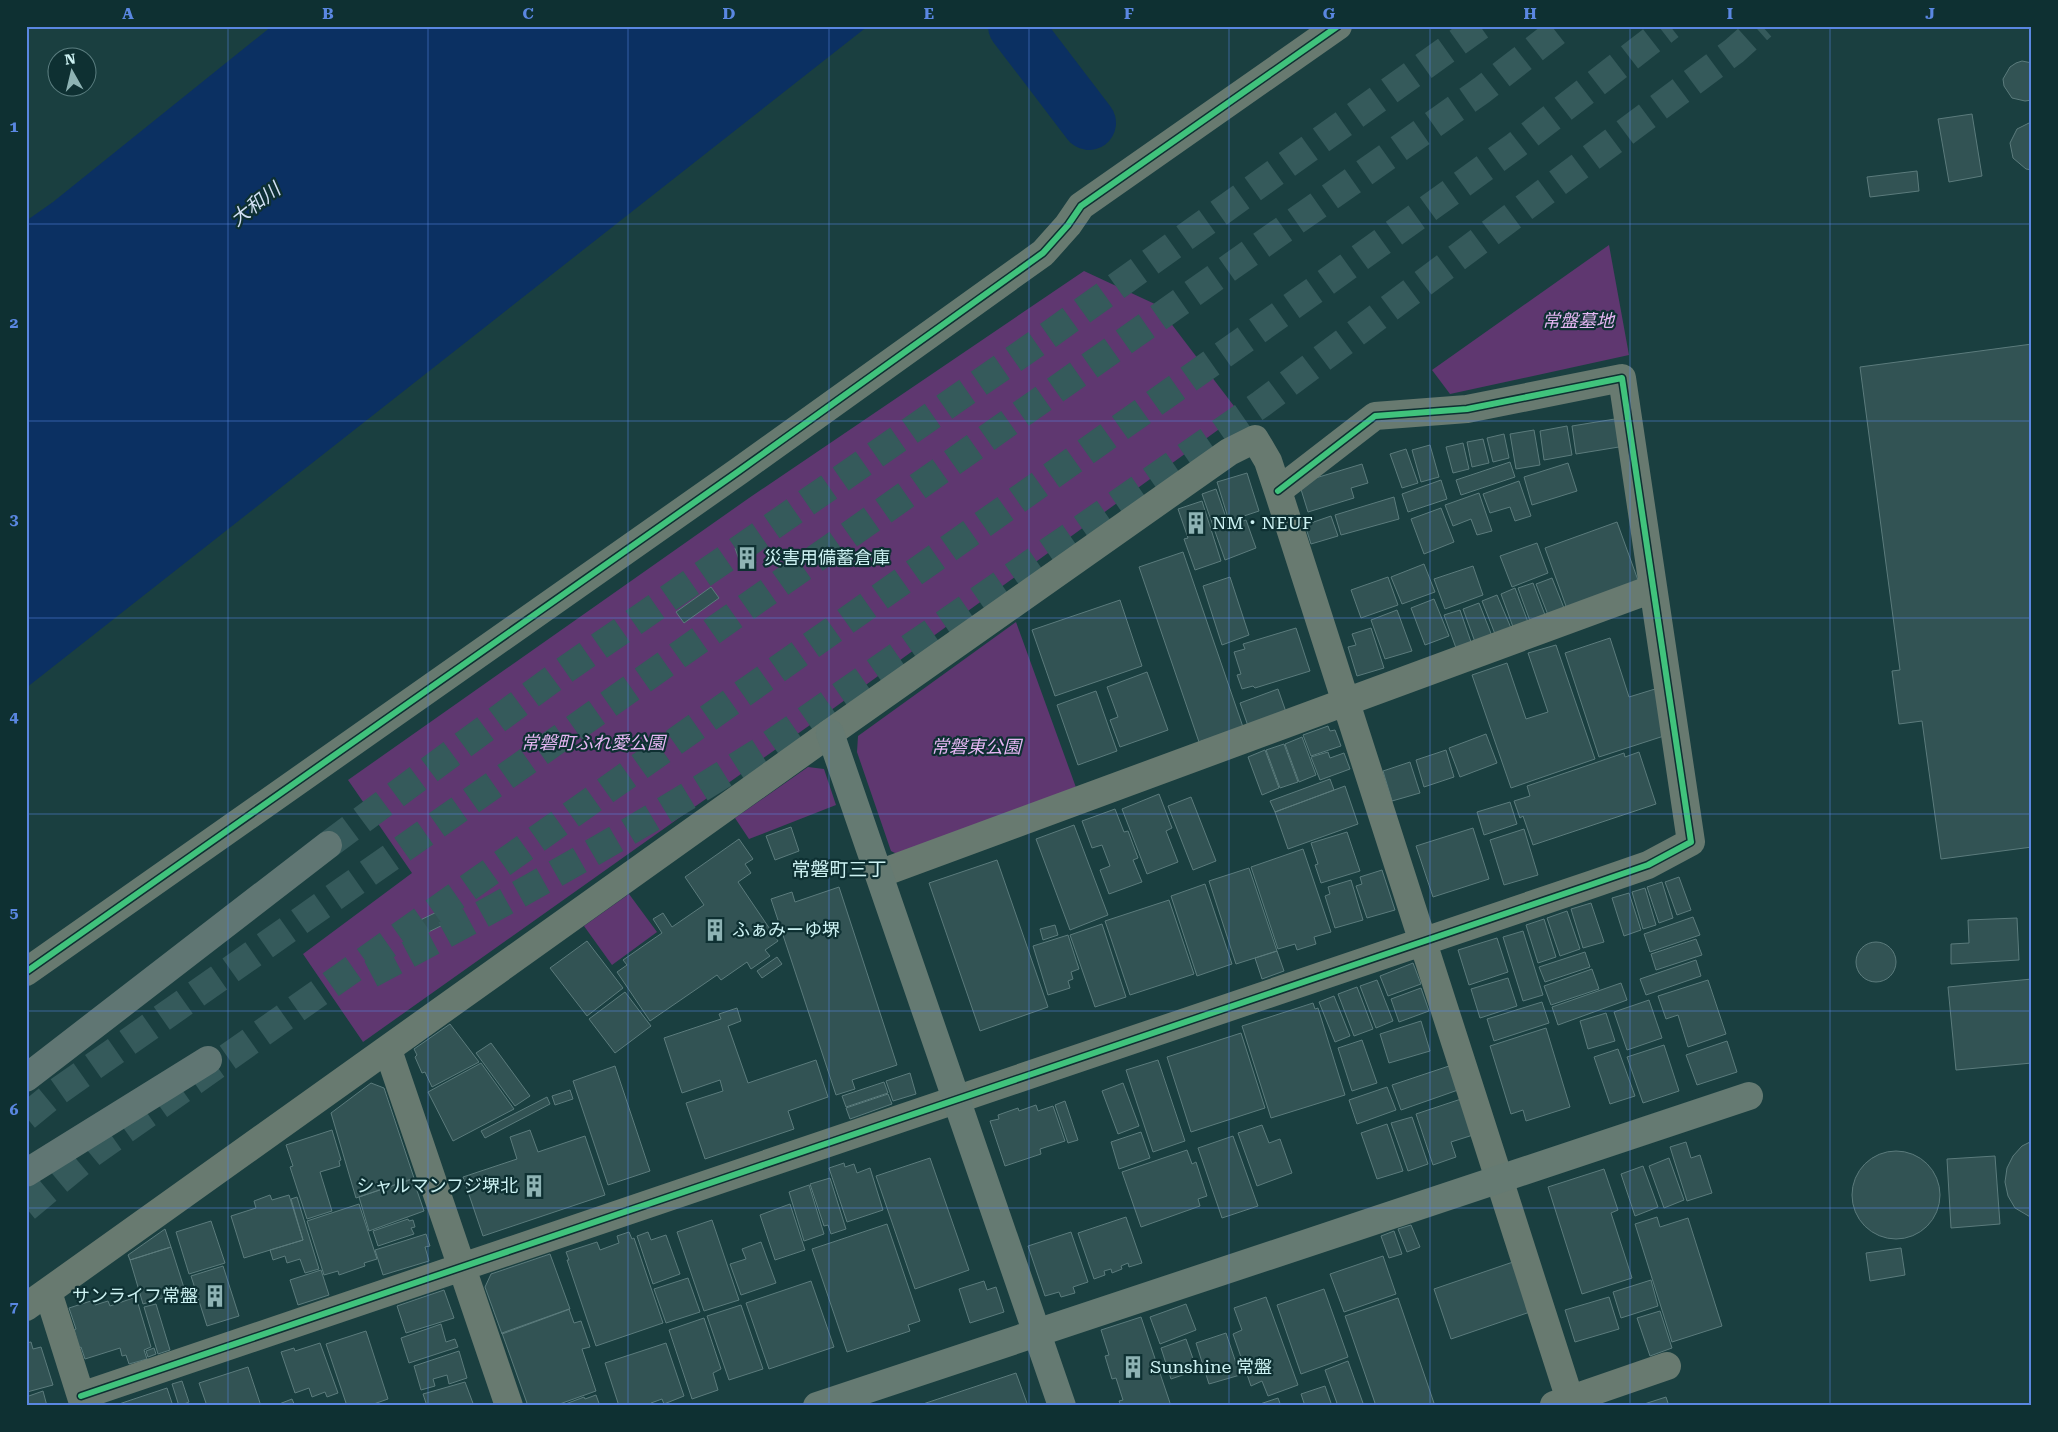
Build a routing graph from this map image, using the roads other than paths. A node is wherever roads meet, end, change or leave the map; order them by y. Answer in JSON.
{"nodes":[{"id":1,"x":1338,"y":26,"type":"edge"},
{"id":2,"x":1278,"y":491,"type":"junction"},
{"id":3,"x":1652,"y":590,"type":"junction"},
{"id":4,"x":1345,"y":703,"type":"junction"},
{"id":5,"x":830,"y":733,"type":"junction"},
{"id":6,"x":328,"y":845,"type":"tunnel mouth"},
{"id":7,"x":879,"y":874,"type":"junction"},
{"id":8,"x":1424,"y":942,"type":"junction"},
{"id":9,"x":26,"y":972,"type":"edge"},
{"id":10,"x":388,"y":1050,"type":"junction"},
{"id":11,"x":208,"y":1060,"type":"dead end"},
{"id":12,"x":26,"y":1078,"type":"edge"},
{"id":13,"x":1749,"y":1096,"type":"dead end"},
{"id":14,"x":958,"y":1100,"type":"junction"},
{"id":15,"x":26,"y":1173,"type":"edge"},
{"id":16,"x":1499,"y":1178,"type":"junction"},
{"id":17,"x":462,"y":1268,"type":"junction"},
{"id":18,"x":48,"y":1292,"type":"junction"},
{"id":19,"x":26,"y":1307,"type":"edge"},
{"id":20,"x":1038,"y":1334,"type":"junction"},
{"id":21,"x":1667,"y":1366,"type":"dead end"},
{"id":22,"x":83,"y":1401,"type":"edge"},
{"id":23,"x":1565,"y":1404,"type":"edge"},
{"id":24,"x":509,"y":1406,"type":"edge"},
{"id":25,"x":817,"y":1406,"type":"edge"},
{"id":26,"x":1062,"y":1406,"type":"edge"}],
"edges":[{"from":1,"to":9,"type":"street"},
{"from":2,"to":3,"type":"street"},
{"from":2,"to":4,"type":"street"},
{"from":2,"to":5,"type":"street"},
{"from":3,"to":4,"type":"street"},
{"from":3,"to":8,"type":"street"},
{"from":4,"to":7,"type":"street"},
{"from":4,"to":8,"type":"street"},
{"from":5,"to":7,"type":"street"},
{"from":5,"to":10,"type":"street"},
{"from":6,"to":12,"type":"highway"},
{"from":7,"to":14,"type":"street"},
{"from":8,"to":14,"type":"street"},
{"from":8,"to":16,"type":"street"},
{"from":10,"to":17,"type":"street"},
{"from":10,"to":18,"type":"street"},
{"from":11,"to":15,"type":"highway"},
{"from":13,"to":16,"type":"street"},
{"from":14,"to":17,"type":"street"},
{"from":14,"to":20,"type":"street"},
{"from":16,"to":20,"type":"street"},
{"from":16,"to":23,"type":"street"},
{"from":17,"to":22,"type":"street"},
{"from":17,"to":24,"type":"street"},
{"from":18,"to":19,"type":"street"},
{"from":18,"to":22,"type":"street"},
{"from":20,"to":25,"type":"street"},
{"from":20,"to":26,"type":"street"},
{"from":21,"to":23,"type":"street"}]}
